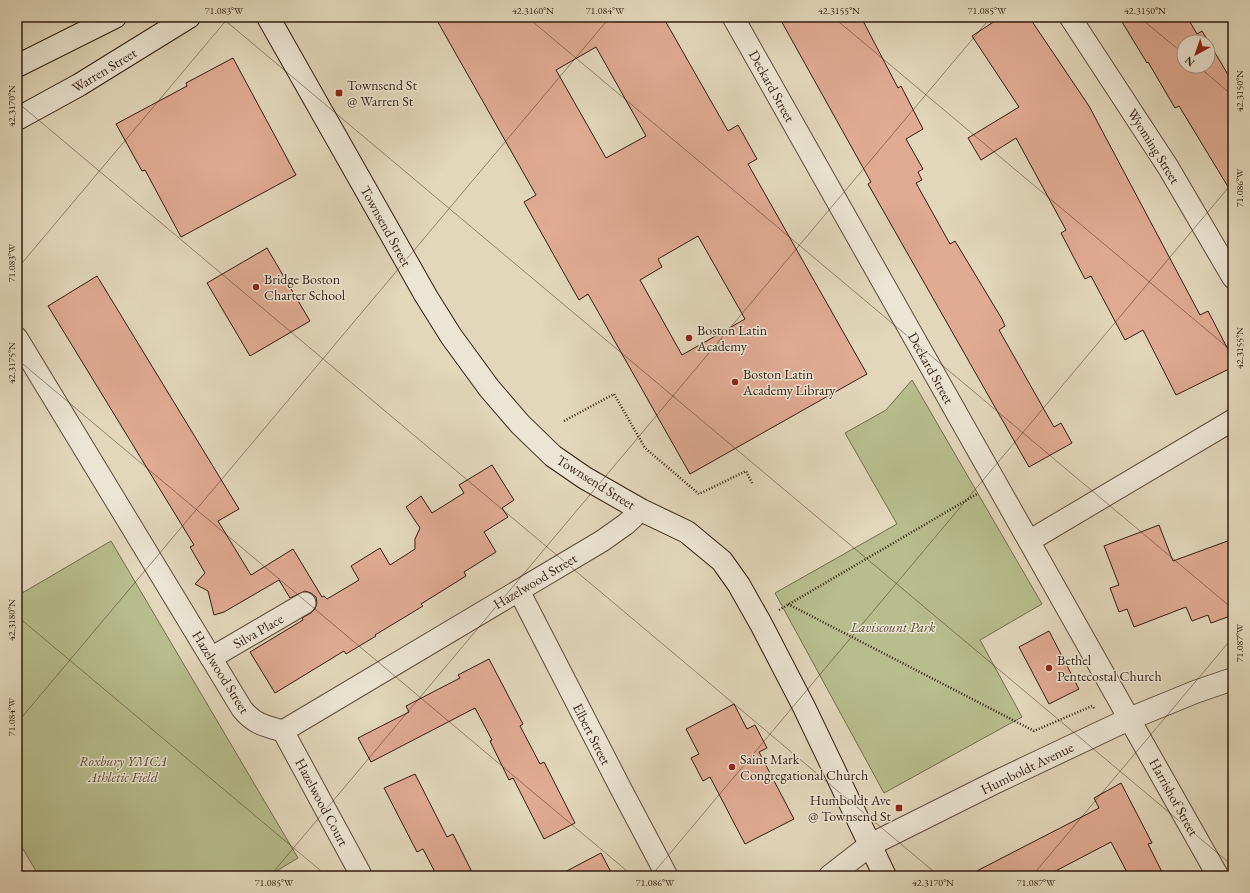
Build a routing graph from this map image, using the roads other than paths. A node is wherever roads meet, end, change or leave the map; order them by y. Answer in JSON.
{"nodes":[{"id":1,"x":116,"y":17,"type":"edge"},
{"id":2,"x":190,"y":17,"type":"edge"},
{"id":3,"x":268,"y":17,"type":"edge"},
{"id":4,"x":733,"y":17,"type":"edge"},
{"id":5,"x":1070,"y":17,"type":"edge"},
{"id":6,"x":17,"y":66,"type":"edge"},
{"id":7,"x":17,"y":119,"type":"edge"},
{"id":8,"x":1233,"y":278,"type":"edge"},
{"id":9,"x":17,"y":338,"type":"edge"},
{"id":10,"x":1233,"y":420,"type":"edge"},
{"id":11,"x":641,"y":510,"type":"junction"},
{"id":12,"x":1029,"y":542,"type":"junction"},
{"id":13,"x":519,"y":591,"type":"junction"},
{"id":14,"x":304,"y":603,"type":"dead end"},
{"id":15,"x":211,"y":658,"type":"junction"},
{"id":16,"x":1233,"y":679,"type":"edge"},
{"id":17,"x":1121,"y":723,"type":"junction"},
{"id":18,"x":283,"y":731,"type":"junction"},
{"id":19,"x":870,"y":845,"type":"junction"},
{"id":20,"x":360,"y":873,"type":"dead end"},
{"id":21,"x":667,"y":876,"type":"edge"},
{"id":22,"x":830,"y":876,"type":"edge"},
{"id":23,"x":885,"y":876,"type":"edge"},
{"id":24,"x":1218,"y":876,"type":"edge"}],
"edges":[{"from":1,"to":6,"type":"main road"},
{"from":2,"to":7,"type":"main road","name":"Warren Street"},
{"from":3,"to":11,"type":"main road","name":"Townsend Street"},
{"from":4,"to":12,"type":"street","name":"Deckard Street"},
{"from":5,"to":8,"type":"street","name":"Wyoming Street"},
{"from":9,"to":15,"type":"street","name":"Hazelwood Street"},
{"from":10,"to":12,"type":"street"},
{"from":11,"to":13,"type":"street","name":"Hazelwood Street"},
{"from":11,"to":19,"type":"main road","name":"Townsend Street"},
{"from":12,"to":17,"type":"street","name":"Deckard Street"},
{"from":13,"to":18,"type":"street","name":"Hazelwood Street"},
{"from":13,"to":21,"type":"street","name":"Elbert Street"},
{"from":14,"to":15,"type":"street","name":"Silva Place"},
{"from":15,"to":18,"type":"street","name":"Hazelwood Street"},
{"from":16,"to":17,"type":"main road","name":"Humboldt Avenue"},
{"from":17,"to":19,"type":"main road","name":"Humboldt Avenue"},
{"from":17,"to":24,"type":"street","name":"Harrishof Street"},
{"from":18,"to":20,"type":"street","name":"Hazelwood Court"},
{"from":19,"to":22,"type":"main road","name":"Humboldt Avenue"},
{"from":19,"to":23,"type":"main road","name":"Townsend Street"}]}
